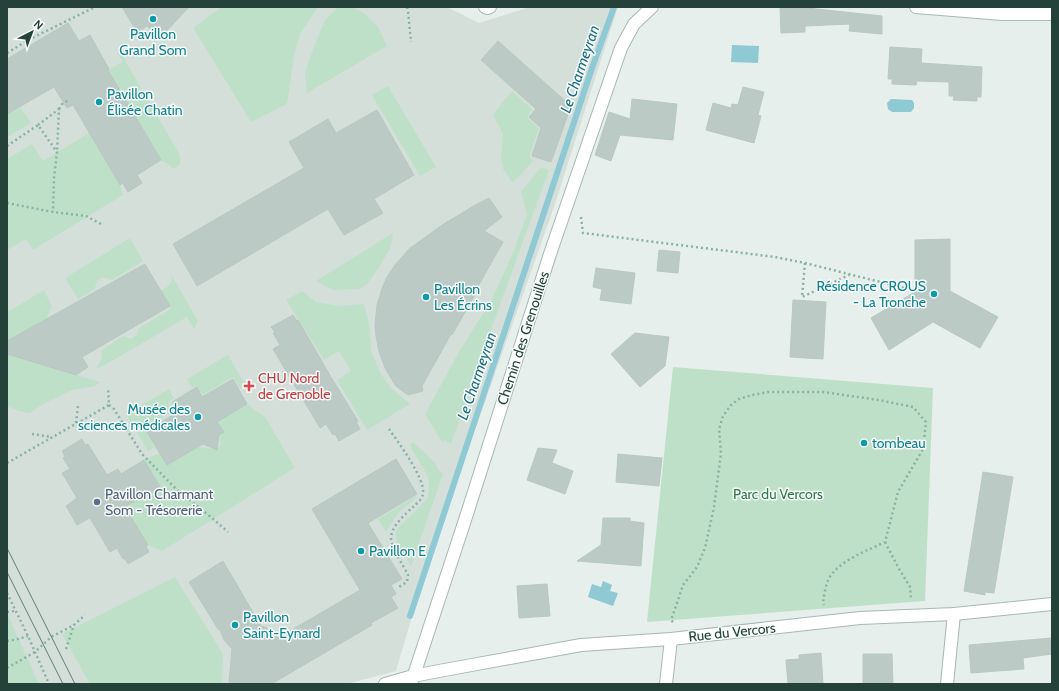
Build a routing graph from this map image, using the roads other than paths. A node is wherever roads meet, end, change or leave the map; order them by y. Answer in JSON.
{"nodes":[{"id":1,"x":485,"y":7,"type":"edge"},
{"id":2,"x":490,"y":7,"type":"edge"},
{"id":3,"x":650,"y":7,"type":"edge"},
{"id":4,"x":916,"y":7,"type":"edge"},
{"id":5,"x":946,"y":8,"type":"edge"},
{"id":6,"x":1052,"y":14,"type":"edge"},
{"id":7,"x":1052,"y":604,"type":"edge"},
{"id":8,"x":954,"y":614,"type":"junction"},
{"id":9,"x":674,"y":638,"type":"junction"},
{"id":10,"x":412,"y":680,"type":"edge"},
{"id":11,"x":385,"y":684,"type":"edge"},
{"id":12,"x":666,"y":684,"type":"edge"},
{"id":13,"x":947,"y":684,"type":"edge"}],
"edges":[{"from":1,"to":2,"type":"street"},
{"from":3,"to":10,"type":"street","name":"Chemin des Grenouilles"},
{"from":4,"to":5,"type":"street"},
{"from":5,"to":6,"type":"street"},
{"from":7,"to":8,"type":"street","name":"Rue du Vercors"},
{"from":8,"to":9,"type":"street","name":"Rue du Vercors"},
{"from":8,"to":13,"type":"street"},
{"from":9,"to":10,"type":"street","name":"Rue du Vercors"},
{"from":9,"to":12,"type":"street"},
{"from":10,"to":11,"type":"street","name":"Rue du Vercors"}]}
